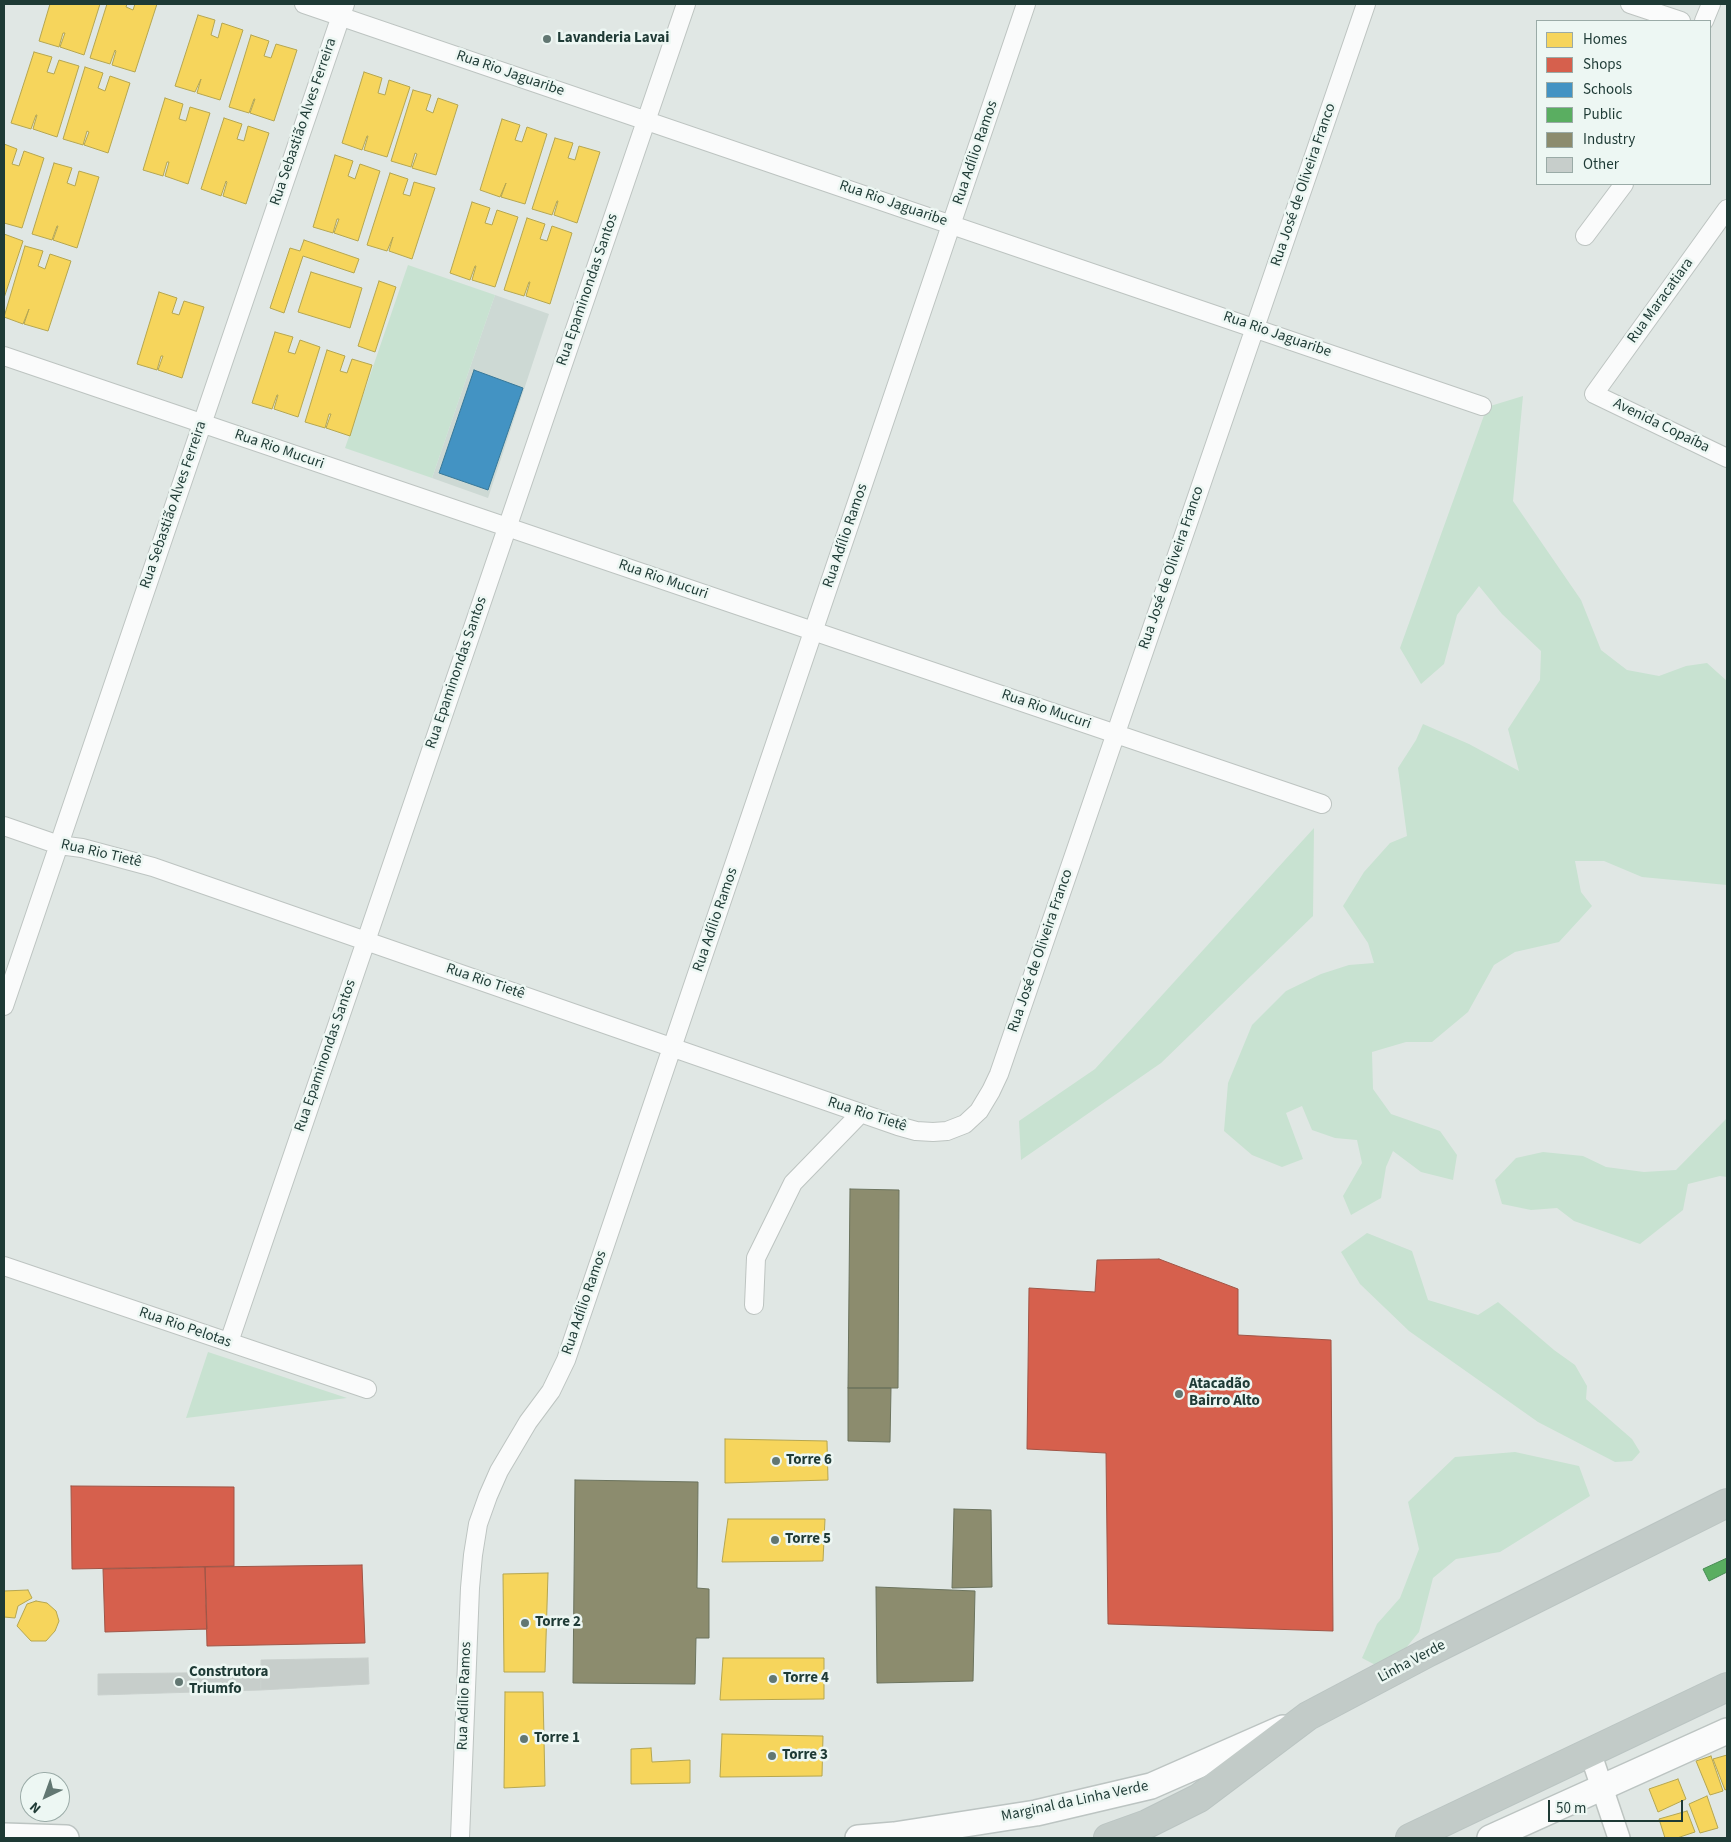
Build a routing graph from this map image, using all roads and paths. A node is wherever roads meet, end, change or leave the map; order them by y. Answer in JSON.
{"nodes":[{"id":1,"x":304,"y":4,"type":"edge"},
{"id":2,"x":686,"y":4,"type":"edge"},
{"id":3,"x":1026,"y":4,"type":"edge"},
{"id":4,"x":1366,"y":4,"type":"edge"},
{"id":5,"x":1630,"y":4,"type":"edge"},
{"id":6,"x":1711,"y":4,"type":"edge"},
{"id":7,"x":342,"y":10,"type":"edge"},
{"id":8,"x":1679,"y":20,"type":"edge"},
{"id":9,"x":1704,"y":20,"type":"edge"},
{"id":10,"x":646,"y":120,"type":"junction"},
{"id":11,"x":1623,"y":185,"type":"edge"},
{"id":12,"x":1727,"y":208,"type":"edge"},
{"id":13,"x":952,"y":224,"type":"junction"},
{"id":14,"x":1585,"y":236,"type":"dead end"},
{"id":15,"x":1255,"y":328,"type":"junction"},
{"id":16,"x":4,"y":356,"type":"edge"},
{"id":17,"x":1594,"y":394,"type":"joint"},
{"id":18,"x":1482,"y":406,"type":"dead end"},
{"id":19,"x":202,"y":423,"type":"junction"},
{"id":20,"x":1727,"y":458,"type":"edge"},
{"id":21,"x":507,"y":527,"type":"junction"},
{"id":22,"x":814,"y":631,"type":"junction"},
{"id":23,"x":1115,"y":734,"type":"junction"},
{"id":24,"x":1322,"y":804,"type":"dead end"},
{"id":25,"x":4,"y":826,"type":"edge"},
{"id":26,"x":59,"y":845,"type":"junction"},
{"id":27,"x":366,"y":941,"type":"junction"},
{"id":28,"x":4,"y":1006,"type":"edge"},
{"id":29,"x":672,"y":1047,"type":"junction"},
{"id":30,"x":861,"y":1113,"type":"junction"},
{"id":31,"x":965,"y":1124,"type":"joint"},
{"id":32,"x":4,"y":1266,"type":"edge"},
{"id":33,"x":754,"y":1305,"type":"dead end"},
{"id":34,"x":229,"y":1342,"type":"junction"},
{"id":35,"x":367,"y":1389,"type":"dead end"},
{"id":36,"x":1727,"y":1503,"type":"edge"},
{"id":37,"x":1727,"y":1687,"type":"edge"},
{"id":38,"x":1308,"y":1716,"type":"junction"},
{"id":39,"x":1727,"y":1731,"type":"edge"},
{"id":40,"x":1590,"y":1752,"type":"junction"},
{"id":41,"x":1602,"y":1788,"type":"junction"},
{"id":42,"x":4,"y":1836,"type":"edge"},
{"id":43,"x":66,"y":1838,"type":"edge"},
{"id":44,"x":460,"y":1838,"type":"edge"},
{"id":45,"x":858,"y":1838,"type":"edge"},
{"id":46,"x":1108,"y":1838,"type":"edge"},
{"id":47,"x":1410,"y":1838,"type":"edge"},
{"id":48,"x":1490,"y":1838,"type":"edge"},
{"id":49,"x":1618,"y":1838,"type":"edge"}],
"edges":[{"from":1,"to":7,"type":"street","name":"Rua Rio Jaguaribe"},
{"from":2,"to":10,"type":"street","name":"Rua Epaminondas Santos"},
{"from":3,"to":13,"type":"street","name":"Rua Adílio Ramos"},
{"from":4,"to":15,"type":"street","name":"Rua José de Oliveira Franco"},
{"from":5,"to":8,"type":"street"},
{"from":6,"to":9,"type":"street"},
{"from":7,"to":10,"type":"street","name":"Rua Rio Jaguaribe"},
{"from":7,"to":19,"type":"street","name":"Rua Sebastião Alves Ferreira"},
{"from":10,"to":13,"type":"street","name":"Rua Rio Jaguaribe"},
{"from":10,"to":21,"type":"street","name":"Rua Epaminondas Santos"},
{"from":11,"to":14,"type":"street"},
{"from":12,"to":17,"type":"street","name":"Rua Maracatiara"},
{"from":13,"to":15,"type":"street","name":"Rua Rio Jaguaribe"},
{"from":13,"to":22,"type":"street","name":"Rua Adílio Ramos"},
{"from":15,"to":18,"type":"street","name":"Rua Rio Jaguaribe"},
{"from":15,"to":23,"type":"street","name":"Rua José de Oliveira Franco"},
{"from":16,"to":19,"type":"street","name":"Rua Rio Mucuri"},
{"from":17,"to":20,"type":"street","name":"Avenida Copaíba"},
{"from":19,"to":21,"type":"street","name":"Rua Rio Mucuri"},
{"from":19,"to":26,"type":"street","name":"Rua Sebastião Alves Ferreira"},
{"from":21,"to":22,"type":"street","name":"Rua Rio Mucuri"},
{"from":21,"to":27,"type":"street","name":"Rua Epaminondas Santos"},
{"from":22,"to":23,"type":"street","name":"Rua Rio Mucuri"},
{"from":22,"to":29,"type":"street","name":"Rua Adílio Ramos"},
{"from":23,"to":24,"type":"street","name":"Rua Rio Mucuri"},
{"from":23,"to":31,"type":"street","name":"Rua José de Oliveira Franco"},
{"from":25,"to":26,"type":"street","name":"Rua Rio Tietê"},
{"from":26,"to":27,"type":"street","name":"Rua Rio Tietê"},
{"from":26,"to":28,"type":"street","name":"Rua Sebastião Alves Ferreira"},
{"from":27,"to":29,"type":"street","name":"Rua Rio Tietê"},
{"from":27,"to":34,"type":"street","name":"Rua Epaminondas Santos"},
{"from":29,"to":30,"type":"street","name":"Rua Rio Tietê"},
{"from":29,"to":44,"type":"street","name":"Rua Adílio Ramos"},
{"from":30,"to":31,"type":"street","name":"Rua Rio Tietê"},
{"from":30,"to":33,"type":"street"},
{"from":32,"to":34,"type":"street","name":"Rua Rio Pelotas"},
{"from":34,"to":35,"type":"street","name":"Rua Rio Pelotas"},
{"from":36,"to":38,"type":"highway","name":"Linha Verde"},
{"from":37,"to":40,"type":"highway"},
{"from":38,"to":45,"type":"main road","name":"Marginal da Linha Verde"},
{"from":38,"to":46,"type":"highway","name":"Linha Verde"},
{"from":39,"to":41,"type":"main road"},
{"from":40,"to":41,"type":"street"},
{"from":40,"to":47,"type":"highway"},
{"from":41,"to":48,"type":"main road"},
{"from":41,"to":49,"type":"street"},
{"from":42,"to":43,"type":"main road"}]}
